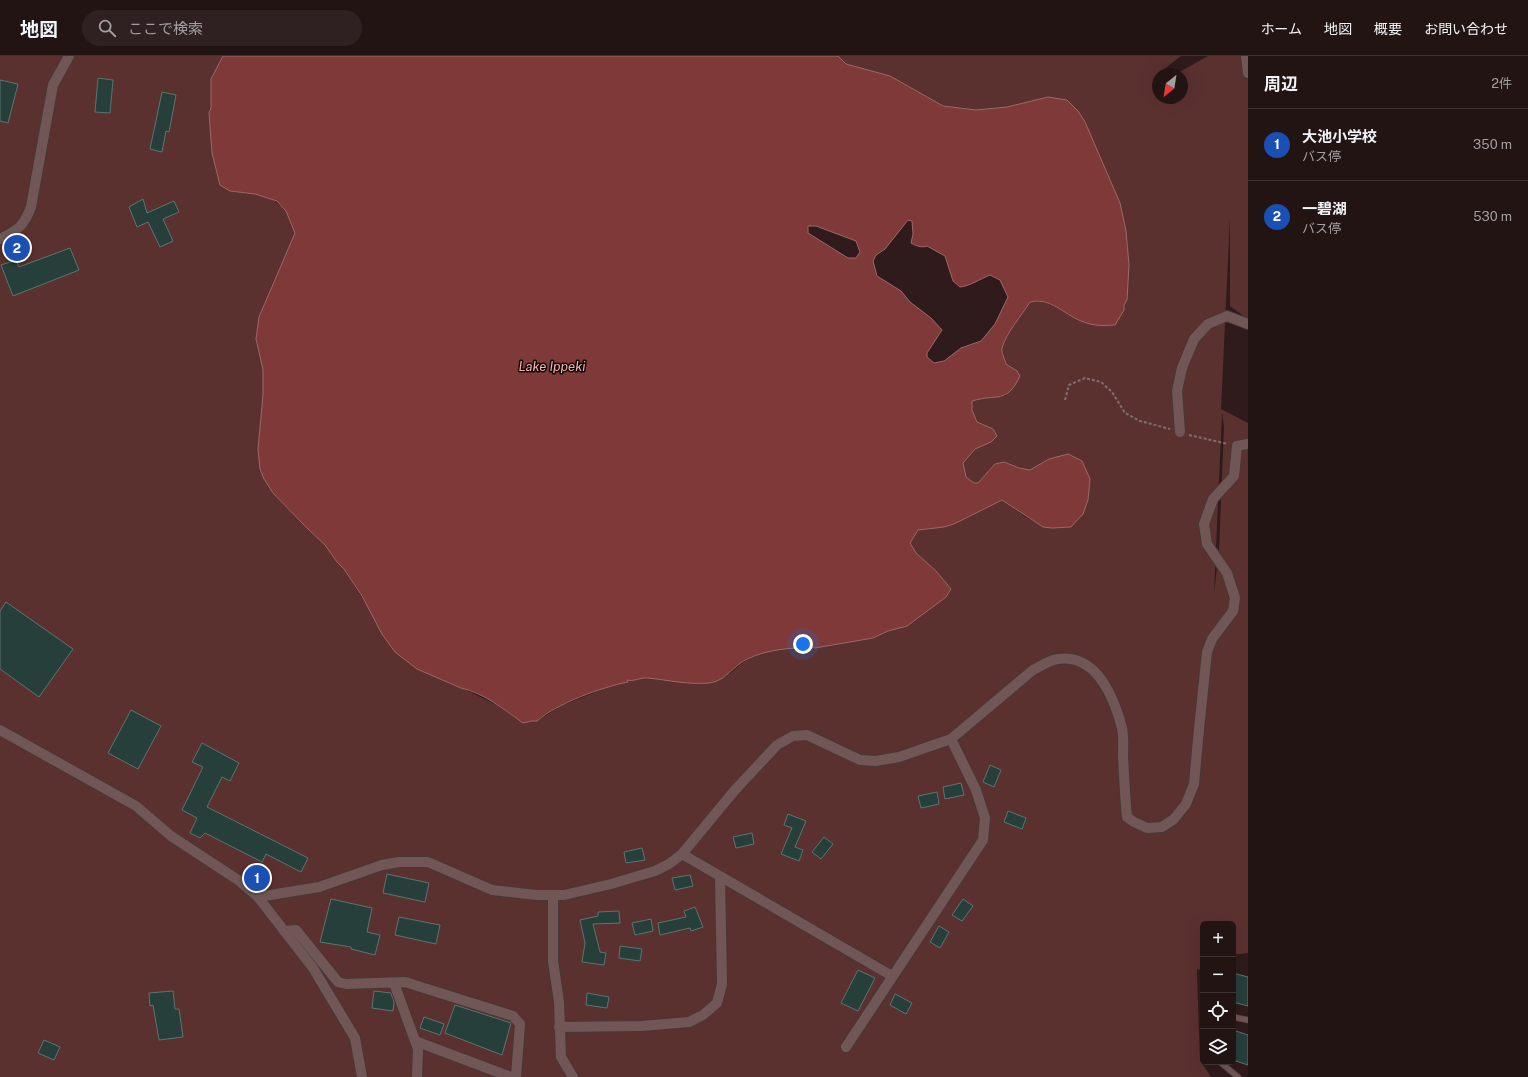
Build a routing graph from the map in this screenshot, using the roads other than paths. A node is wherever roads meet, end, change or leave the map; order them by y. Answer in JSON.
{"nodes":[{"id":1,"x":69,"y":56,"type":"edge"},
{"id":2,"x":1246,"y":56,"type":"edge"},
{"id":3,"x":1248,"y":73,"type":"edge"},
{"id":4,"x":0,"y":239,"type":"edge"},
{"id":5,"x":1248,"y":324,"type":"edge"},
{"id":6,"x":1180,"y":432,"type":"road end"},
{"id":7,"x":1248,"y":444,"type":"edge"},
{"id":8,"x":0,"y":730,"type":"edge"},
{"id":9,"x":951,"y":739,"type":"junction"},
{"id":10,"x":682,"y":854,"type":"junction"},
{"id":11,"x":720,"y":877,"type":"junction"},
{"id":12,"x":553,"y":895,"type":"junction"},
{"id":13,"x":258,"y":897,"type":"junction"},
{"id":14,"x":284,"y":931,"type":"junction"},
{"id":15,"x":892,"y":976,"type":"junction"},
{"id":16,"x":394,"y":983,"type":"junction"},
{"id":17,"x":1236,"y":1018,"type":"edge"},
{"id":18,"x":1248,"y":1020,"type":"edge"},
{"id":19,"x":559,"y":1027,"type":"junction"},
{"id":20,"x":415,"y":1041,"type":"junction"},
{"id":21,"x":846,"y":1047,"type":"dead end"},
{"id":22,"x":1224,"y":1065,"type":"edge"},
{"id":23,"x":362,"y":1077,"type":"edge"},
{"id":24,"x":417,"y":1077,"type":"edge"},
{"id":25,"x":511,"y":1077,"type":"edge"},
{"id":26,"x":516,"y":1077,"type":"edge"},
{"id":27,"x":573,"y":1077,"type":"edge"},
{"id":28,"x":1238,"y":1077,"type":"edge"}],
"edges":[{"from":1,"to":4,"type":"street"},
{"from":2,"to":3,"type":"street"},
{"from":5,"to":6,"type":"street"},
{"from":7,"to":9,"type":"street"},
{"from":8,"to":13,"type":"street"},
{"from":9,"to":10,"type":"street"},
{"from":9,"to":15,"type":"street"},
{"from":10,"to":11,"type":"street"},
{"from":10,"to":12,"type":"street"},
{"from":11,"to":15,"type":"street"},
{"from":11,"to":19,"type":"street"},
{"from":12,"to":13,"type":"street"},
{"from":12,"to":19,"type":"street"},
{"from":13,"to":14,"type":"street"},
{"from":14,"to":16,"type":"street"},
{"from":14,"to":23,"type":"street"},
{"from":15,"to":21,"type":"street"},
{"from":16,"to":20,"type":"street"},
{"from":16,"to":26,"type":"street"},
{"from":17,"to":18,"type":"lane"},
{"from":19,"to":27,"type":"street"},
{"from":20,"to":24,"type":"street"},
{"from":20,"to":25,"type":"street"},
{"from":22,"to":28,"type":"lane"}]}
